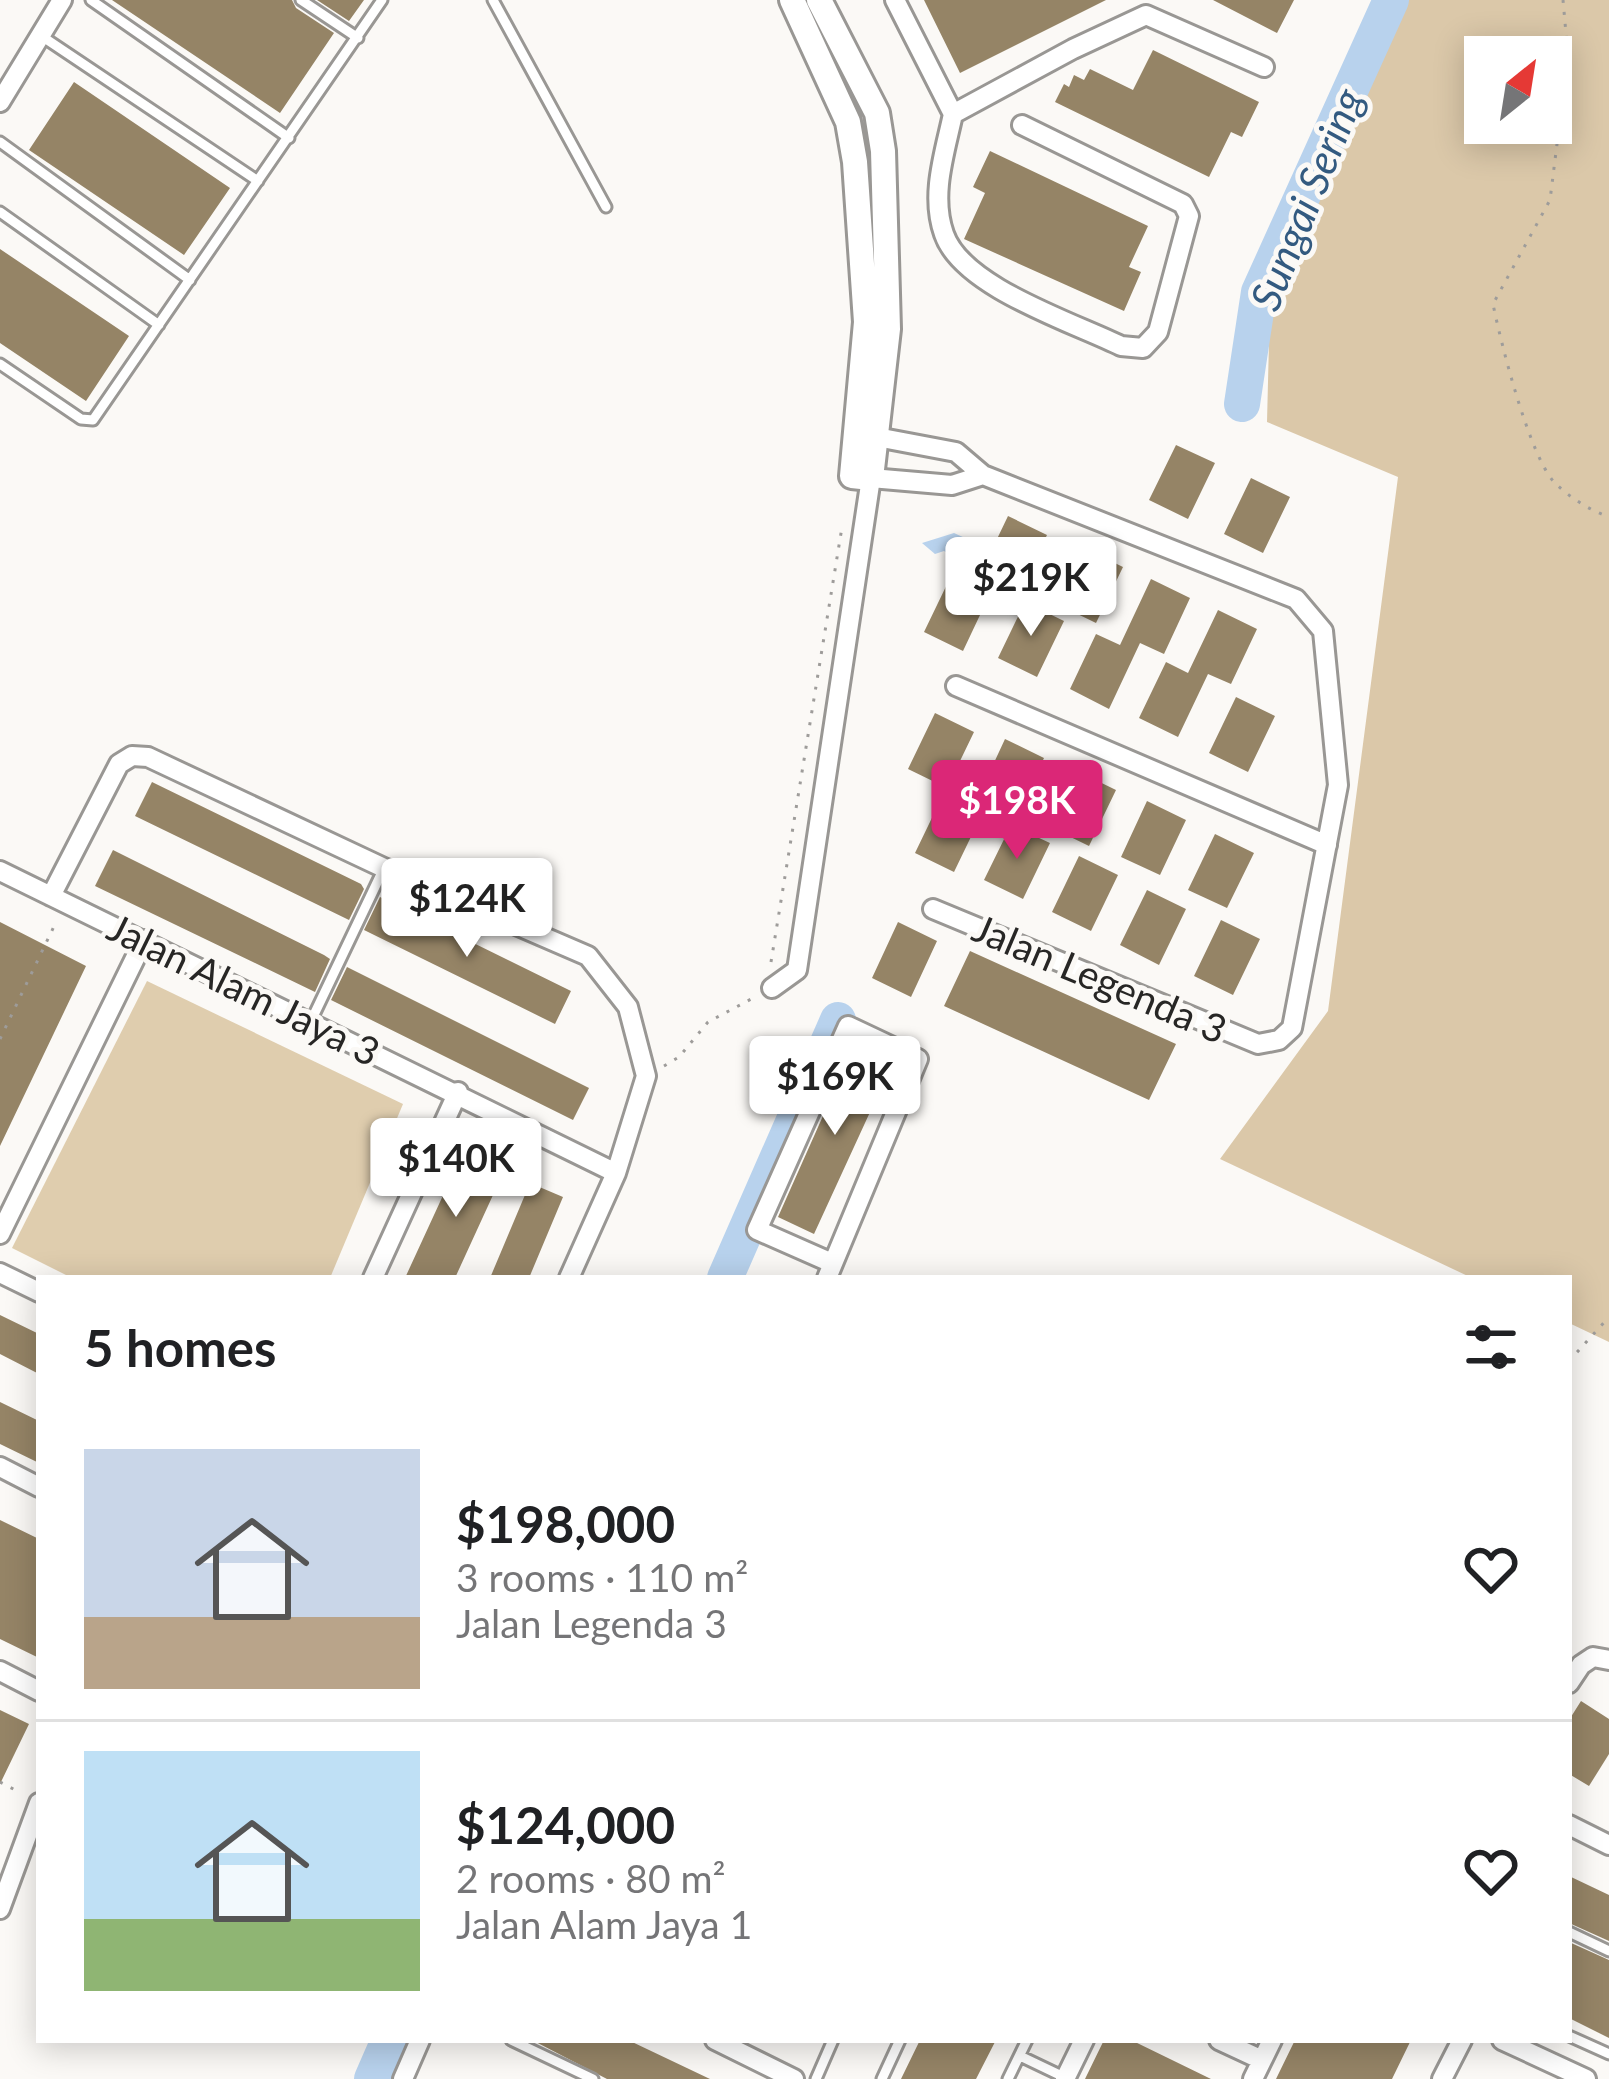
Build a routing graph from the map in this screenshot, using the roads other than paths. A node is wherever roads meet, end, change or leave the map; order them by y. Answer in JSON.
{"nodes":[{"id":1,"x":62,"y":0,"type":"edge"},
{"id":2,"x":91,"y":0,"type":"edge"},
{"id":3,"x":301,"y":0,"type":"edge"},
{"id":4,"x":382,"y":0,"type":"edge"},
{"id":5,"x":494,"y":0,"type":"edge"},
{"id":6,"x":895,"y":0,"type":"edge"},
{"id":7,"x":812,"y":4,"type":"edge"},
{"id":8,"x":1146,"y":7,"type":"edge"},
{"id":9,"x":40,"y":35,"type":"junction"},
{"id":10,"x":358,"y":38,"type":"junction"},
{"id":11,"x":1264,"y":67,"type":"dead end"},
{"id":12,"x":6,"y":79,"type":"edge"},
{"id":13,"x":0,"y":102,"type":"edge"},
{"id":14,"x":953,"y":114,"type":"junction"},
{"id":15,"x":1022,"y":125,"type":"dead end"},
{"id":16,"x":289,"y":138,"type":"junction"},
{"id":17,"x":0,"y":142,"type":"edge"},
{"id":18,"x":258,"y":182,"type":"junction"},
{"id":19,"x":606,"y":207,"type":"dead end"},
{"id":20,"x":0,"y":212,"type":"edge"},
{"id":21,"x":190,"y":280,"type":"junction"},
{"id":22,"x":159,"y":325,"type":"junction"},
{"id":23,"x":0,"y":364,"type":"edge"},
{"id":24,"x":865,"y":435,"type":"junction"},
{"id":25,"x":983,"y":475,"type":"junction"},
{"id":26,"x":861,"y":477,"type":"junction"},
{"id":27,"x":956,"y":686,"type":"dead end"},
{"id":28,"x":1327,"y":845,"type":"junction"},
{"id":29,"x":384,"y":868,"type":"junction"},
{"id":30,"x":0,"y":871,"type":"edge"},
{"id":31,"x":58,"y":899,"type":"junction"},
{"id":32,"x":933,"y":909,"type":"dead end"},
{"id":33,"x":144,"y":940,"type":"junction"},
{"id":34,"x":772,"y":988,"type":"road end"},
{"id":35,"x":311,"y":1021,"type":"junction"},
{"id":36,"x":458,"y":1093,"type":"junction"},
{"id":37,"x":616,"y":1173,"type":"junction"},
{"id":38,"x":0,"y":1234,"type":"edge"},
{"id":39,"x":830,"y":1270,"type":"edge"},
{"id":40,"x":374,"y":1275,"type":"edge"},
{"id":41,"x":570,"y":1275,"type":"edge"},
{"id":42,"x":2,"y":1278,"type":"edge"},
{"id":43,"x":36,"y":1291,"type":"edge"},
{"id":44,"x":0,"y":1467,"type":"edge"},
{"id":45,"x":36,"y":1485,"type":"edge"},
{"id":46,"x":1609,"y":1660,"type":"edge"},
{"id":47,"x":0,"y":1671,"type":"edge"},
{"id":48,"x":1572,"y":1678,"type":"edge"},
{"id":49,"x":36,"y":1689,"type":"edge"},
{"id":50,"x":36,"y":1810,"type":"edge"},
{"id":51,"x":1572,"y":1826,"type":"edge"},
{"id":52,"x":1609,"y":1845,"type":"edge"},
{"id":53,"x":6,"y":1875,"type":"edge"},
{"id":54,"x":0,"y":1909,"type":"edge"},
{"id":55,"x":1572,"y":1934,"type":"edge"},
{"id":56,"x":1609,"y":1951,"type":"edge"},
{"id":57,"x":1572,"y":2037,"type":"edge"},
{"id":58,"x":419,"y":2043,"type":"edge"},
{"id":59,"x":517,"y":2043,"type":"edge"},
{"id":60,"x":722,"y":2043,"type":"edge"},
{"id":61,"x":832,"y":2043,"type":"edge"},
{"id":62,"x":899,"y":2043,"type":"edge"},
{"id":63,"x":1026,"y":2043,"type":"edge"},
{"id":64,"x":1082,"y":2043,"type":"edge"},
{"id":65,"x":1225,"y":2043,"type":"edge"},
{"id":66,"x":1270,"y":2043,"type":"edge"},
{"id":67,"x":1460,"y":2043,"type":"edge"},
{"id":68,"x":1508,"y":2043,"type":"edge"},
{"id":69,"x":1609,"y":2054,"type":"edge"},
{"id":70,"x":1020,"y":2056,"type":"junction"},
{"id":71,"x":1262,"y":2060,"type":"junction"},
{"id":72,"x":1065,"y":2078,"type":"edge"},
{"id":73,"x":403,"y":2079,"type":"edge"},
{"id":74,"x":593,"y":2079,"type":"edge"},
{"id":75,"x":794,"y":2079,"type":"edge"},
{"id":76,"x":816,"y":2079,"type":"edge"},
{"id":77,"x":882,"y":2079,"type":"edge"},
{"id":78,"x":1009,"y":2079,"type":"edge"},
{"id":79,"x":1253,"y":2079,"type":"edge"},
{"id":80,"x":1442,"y":2079,"type":"edge"},
{"id":81,"x":1586,"y":2079,"type":"edge"}],
"edges":[{"from":1,"to":9,"type":"street"},
{"from":2,"to":16,"type":"lane"},
{"from":3,"to":10,"type":"lane"},
{"from":4,"to":10,"type":"lane"},
{"from":5,"to":19,"type":"lane"},
{"from":6,"to":14,"type":"street"},
{"from":7,"to":24,"type":"street"},
{"from":8,"to":11,"type":"street"},
{"from":8,"to":14,"type":"street"},
{"from":9,"to":12,"type":"street"},
{"from":9,"to":18,"type":"lane"},
{"from":10,"to":16,"type":"lane"},
{"from":12,"to":13,"type":"street"},
{"from":14,"to":15,"type":"street"},
{"from":16,"to":18,"type":"lane"},
{"from":17,"to":21,"type":"lane"},
{"from":18,"to":21,"type":"lane"},
{"from":20,"to":22,"type":"lane"},
{"from":21,"to":22,"type":"lane"},
{"from":22,"to":23,"type":"lane"},
{"from":24,"to":25,"type":"street"},
{"from":24,"to":26,"type":"street"},
{"from":25,"to":26,"type":"street"},
{"from":25,"to":28,"type":"street"},
{"from":26,"to":34,"type":"street"},
{"from":27,"to":28,"type":"street"},
{"from":28,"to":32,"type":"street","name":"Jalan Legenda 3"},
{"from":29,"to":31,"type":"street"},
{"from":29,"to":35,"type":"lane"},
{"from":29,"to":37,"type":"street"},
{"from":30,"to":31,"type":"street","name":"Jalan Alam Jaya 3"},
{"from":31,"to":33,"type":"street","name":"Jalan Alam Jaya 3"},
{"from":33,"to":35,"type":"street","name":"Jalan Alam Jaya 3"},
{"from":33,"to":38,"type":"street"},
{"from":35,"to":36,"type":"street","name":"Jalan Alam Jaya 3"},
{"from":36,"to":37,"type":"street","name":"Jalan Alam Jaya 3"},
{"from":36,"to":40,"type":"street"},
{"from":37,"to":41,"type":"street"},
{"from":39,"to":39,"type":"street"},
{"from":42,"to":43,"type":"street"},
{"from":44,"to":45,"type":"street"},
{"from":46,"to":48,"type":"street"},
{"from":47,"to":49,"type":"street"},
{"from":50,"to":53,"type":"street"},
{"from":51,"to":52,"type":"street"},
{"from":53,"to":54,"type":"street"},
{"from":55,"to":56,"type":"lane"},
{"from":57,"to":69,"type":"lane"},
{"from":58,"to":73,"type":"street"},
{"from":59,"to":74,"type":"lane"},
{"from":60,"to":75,"type":"street"},
{"from":61,"to":76,"type":"lane"},
{"from":62,"to":77,"type":"lane"},
{"from":63,"to":70,"type":"lane"},
{"from":64,"to":72,"type":"street"},
{"from":65,"to":71,"type":"street"},
{"from":66,"to":71,"type":"street"},
{"from":67,"to":80,"type":"street"},
{"from":68,"to":81,"type":"street"},
{"from":70,"to":72,"type":"lane"},
{"from":70,"to":78,"type":"lane"},
{"from":71,"to":79,"type":"street"}]}
